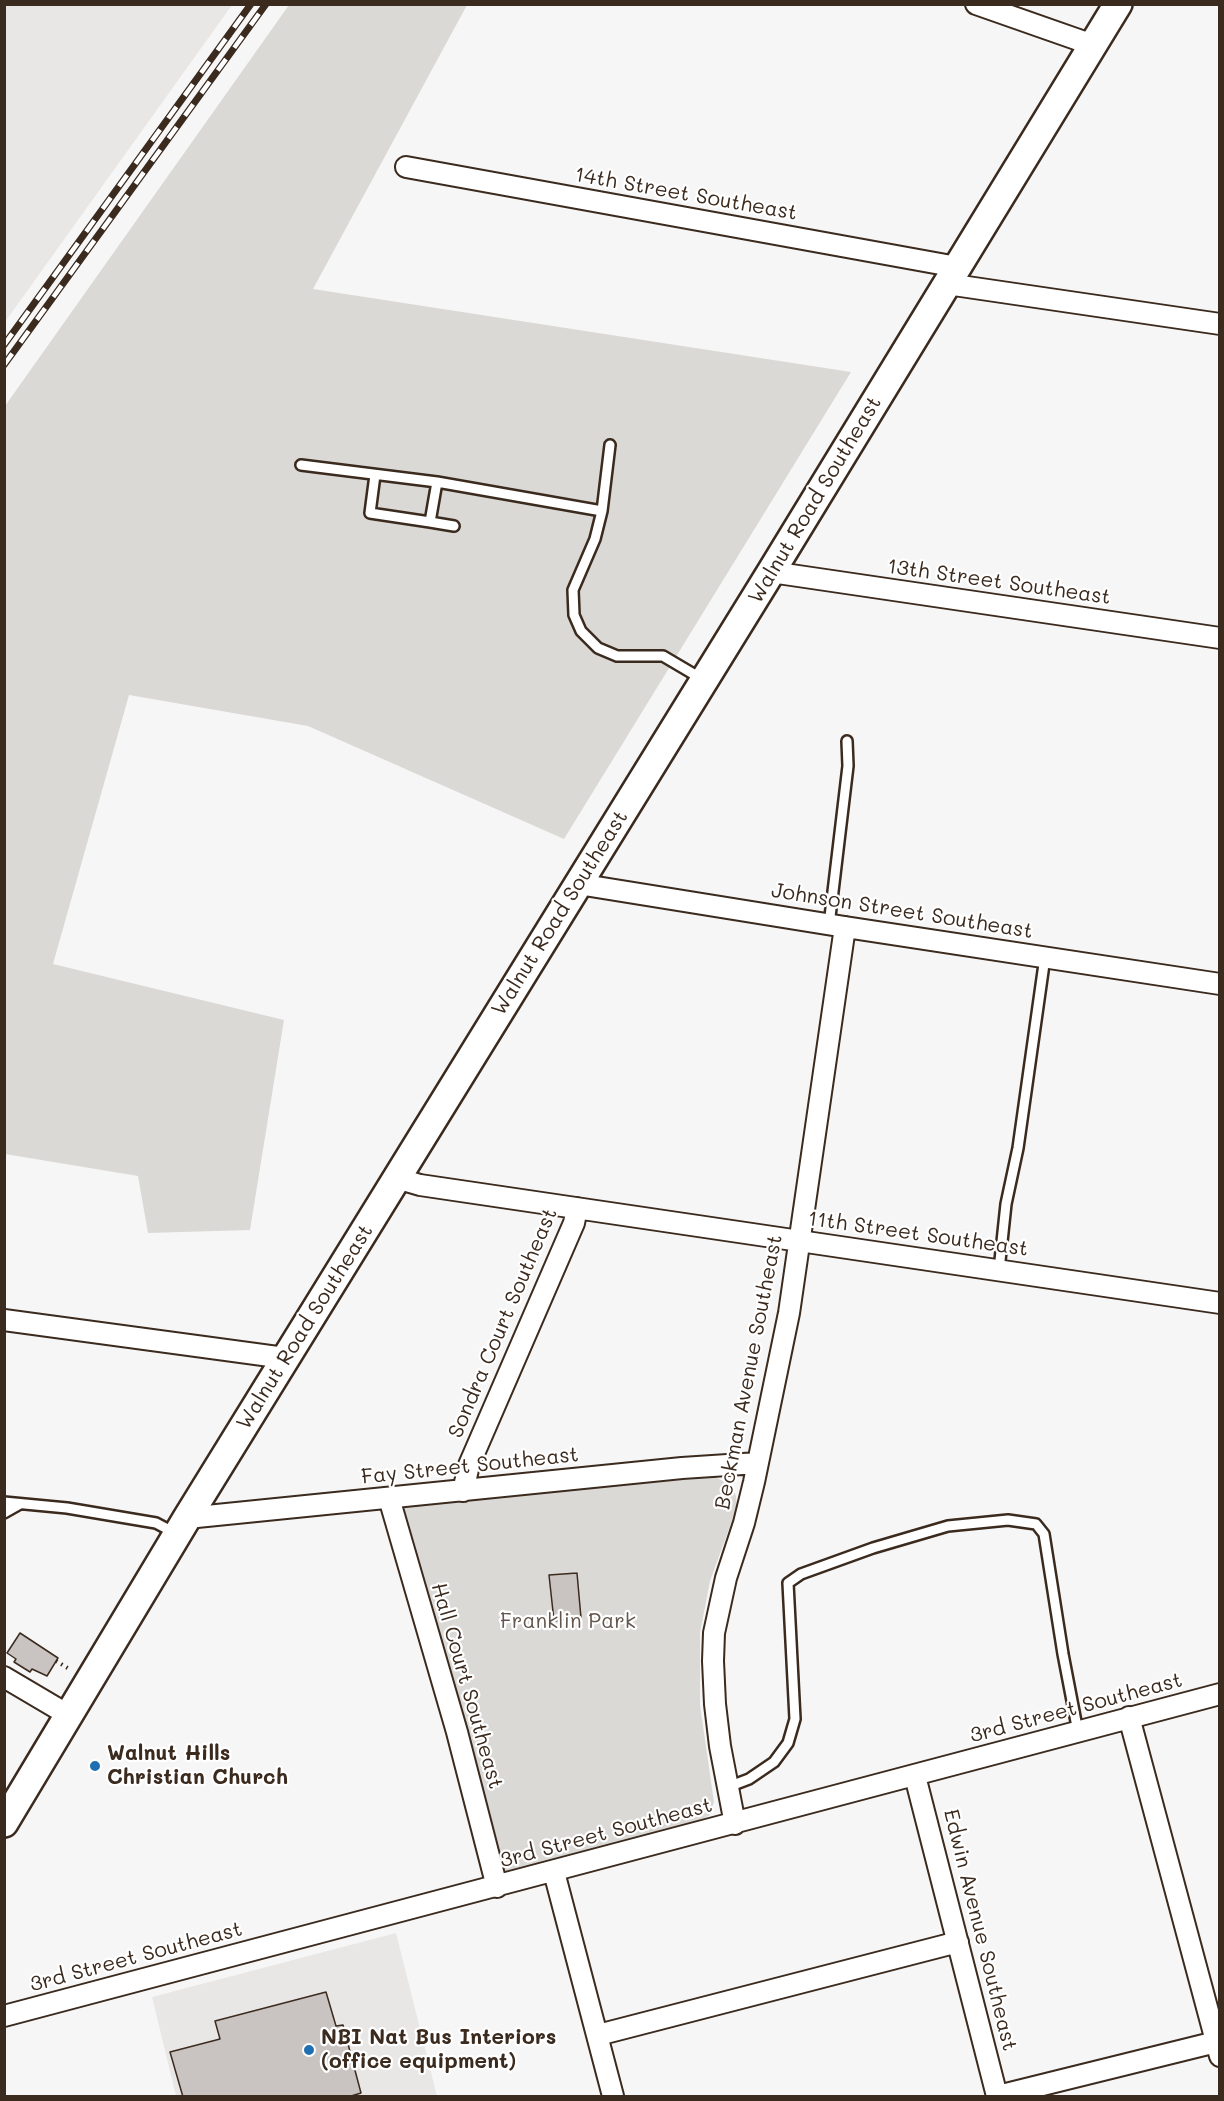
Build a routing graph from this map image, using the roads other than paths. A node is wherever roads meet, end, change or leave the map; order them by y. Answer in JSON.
{"nodes":[{"id":1,"x":976,"y":4,"type":"edge"},
{"id":2,"x":1118,"y":4,"type":"edge"},
{"id":3,"x":1093,"y":45,"type":"junction"},
{"id":4,"x":406,"y":167,"type":"dead end"},
{"id":5,"x":952,"y":275,"type":"junction"},
{"id":6,"x":1220,"y":324,"type":"edge"},
{"id":7,"x":610,"y":446,"type":"dead end"},
{"id":8,"x":301,"y":465,"type":"dead end"},
{"id":9,"x":375,"y":475,"type":"junction"},
{"id":10,"x":436,"y":482,"type":"junction"},
{"id":11,"x":602,"y":511,"type":"junction"},
{"id":12,"x":430,"y":522,"type":"junction"},
{"id":13,"x":454,"y":526,"type":"dead end"},
{"id":14,"x":771,"y":572,"type":"junction"},
{"id":15,"x":1220,"y":638,"type":"edge"},
{"id":16,"x":704,"y":680,"type":"junction"},
{"id":17,"x":847,"y":741,"type":"dead end"},
{"id":18,"x":578,"y":884,"type":"junction"},
{"id":19,"x":837,"y":926,"type":"junction"},
{"id":20,"x":1045,"y":957,"type":"junction"},
{"id":21,"x":1220,"y":984,"type":"edge"},
{"id":22,"x":396,"y":1178,"type":"junction"},
{"id":23,"x":577,"y":1208,"type":"junction"},
{"id":24,"x":800,"y":1240,"type":"junction"},
{"id":25,"x":999,"y":1270,"type":"junction"},
{"id":26,"x":1220,"y":1303,"type":"edge"},
{"id":27,"x":4,"y":1320,"type":"edge"},
{"id":28,"x":285,"y":1358,"type":"junction"},
{"id":29,"x":758,"y":1463,"type":"junction"},
{"id":30,"x":463,"y":1491,"type":"junction"},
{"id":31,"x":389,"y":1498,"type":"junction"},
{"id":32,"x":4,"y":1502,"type":"edge"},
{"id":33,"x":20,"y":1504,"type":"junction"},
{"id":34,"x":4,"y":1513,"type":"edge"},
{"id":35,"x":182,"y":1526,"type":"junction"},
{"id":36,"x":4,"y":1677,"type":"edge"},
{"id":37,"x":1220,"y":1694,"type":"edge"},
{"id":38,"x":70,"y":1716,"type":"junction"},
{"id":39,"x":1130,"y":1718,"type":"junction"},
{"id":40,"x":1078,"y":1732,"type":"junction"},
{"id":41,"x":915,"y":1776,"type":"junction"},
{"id":42,"x":728,"y":1787,"type":"junction"},
{"id":43,"x":4,"y":1823,"type":"edge"},
{"id":44,"x":735,"y":1824,"type":"junction"},
{"id":45,"x":554,"y":1872,"type":"junction"},
{"id":46,"x":497,"y":1887,"type":"junction"},
{"id":47,"x":958,"y":1942,"type":"junction"},
{"id":48,"x":4,"y":2016,"type":"edge"},
{"id":49,"x":598,"y":2035,"type":"junction"},
{"id":50,"x":1218,"y":2046,"type":"edge"},
{"id":51,"x":613,"y":2097,"type":"edge"},
{"id":52,"x":998,"y":2097,"type":"edge"}],
"edges":[{"from":1,"to":3,"type":"street"},
{"from":2,"to":3,"type":"main road","name":"Walnut Road Southeast"},
{"from":3,"to":5,"type":"main road","name":"Walnut Road Southeast"},
{"from":4,"to":5,"type":"street","name":"14th Street Southeast"},
{"from":5,"to":6,"type":"street","name":"14th Street Southeast"},
{"from":5,"to":14,"type":"main road","name":"Walnut Road Southeast"},
{"from":7,"to":11,"type":"lane"},
{"from":8,"to":9,"type":"lane"},
{"from":9,"to":10,"type":"lane"},
{"from":9,"to":12,"type":"lane"},
{"from":10,"to":11,"type":"lane"},
{"from":10,"to":12,"type":"lane"},
{"from":11,"to":16,"type":"lane"},
{"from":12,"to":13,"type":"lane"},
{"from":14,"to":15,"type":"street","name":"13th Street Southeast"},
{"from":14,"to":16,"type":"main road","name":"Walnut Road Southeast"},
{"from":16,"to":18,"type":"main road","name":"Walnut Road Southeast"},
{"from":17,"to":19,"type":"lane"},
{"from":18,"to":19,"type":"street","name":"Johnson Street Southeast"},
{"from":18,"to":22,"type":"main road","name":"Walnut Road Southeast"},
{"from":19,"to":20,"type":"street","name":"Johnson Street Southeast"},
{"from":19,"to":24,"type":"street","name":"Beckman Avenue Southeast"},
{"from":20,"to":21,"type":"street","name":"Johnson Street Southeast"},
{"from":20,"to":25,"type":"lane"},
{"from":22,"to":23,"type":"street","name":"11th Street Southeast"},
{"from":22,"to":28,"type":"main road","name":"Walnut Road Southeast"},
{"from":23,"to":24,"type":"street","name":"11th Street Southeast"},
{"from":23,"to":30,"type":"street","name":"Sondra Court Southeast"},
{"from":24,"to":25,"type":"street","name":"11th Street Southeast"},
{"from":24,"to":29,"type":"street","name":"Beckman Avenue Southeast"},
{"from":25,"to":26,"type":"street","name":"11th Street Southeast"},
{"from":27,"to":28,"type":"street"},
{"from":28,"to":35,"type":"main road","name":"Walnut Road Southeast"},
{"from":29,"to":30,"type":"street","name":"Fay Street Southeast"},
{"from":29,"to":42,"type":"street","name":"Beckman Avenue Southeast"},
{"from":30,"to":31,"type":"street","name":"Fay Street Southeast"},
{"from":31,"to":35,"type":"street","name":"Fay Street Southeast"},
{"from":31,"to":46,"type":"street","name":"Hall Court Southeast"},
{"from":32,"to":33,"type":"lane"},
{"from":33,"to":34,"type":"lane"},
{"from":33,"to":35,"type":"lane"},
{"from":35,"to":38,"type":"main road","name":"Walnut Road Southeast"},
{"from":36,"to":38,"type":"street"},
{"from":37,"to":39,"type":"street","name":"3rd Street Southeast"},
{"from":38,"to":43,"type":"main road","name":"Walnut Road Southeast"},
{"from":39,"to":40,"type":"street","name":"3rd Street Southeast"},
{"from":39,"to":50,"type":"street"},
{"from":40,"to":41,"type":"street","name":"3rd Street Southeast"},
{"from":40,"to":42,"type":"lane"},
{"from":41,"to":44,"type":"street","name":"3rd Street Southeast"},
{"from":41,"to":47,"type":"street","name":"Edwin Avenue Southeast"},
{"from":42,"to":44,"type":"street","name":"Beckman Avenue Southeast"},
{"from":44,"to":45,"type":"street","name":"3rd Street Southeast"},
{"from":45,"to":46,"type":"street","name":"3rd Street Southeast"},
{"from":45,"to":49,"type":"street"},
{"from":46,"to":48,"type":"street","name":"3rd Street Southeast"},
{"from":47,"to":49,"type":"street"},
{"from":47,"to":52,"type":"street","name":"Edwin Avenue Southeast"},
{"from":49,"to":51,"type":"street"},
{"from":50,"to":52,"type":"street"}]}
